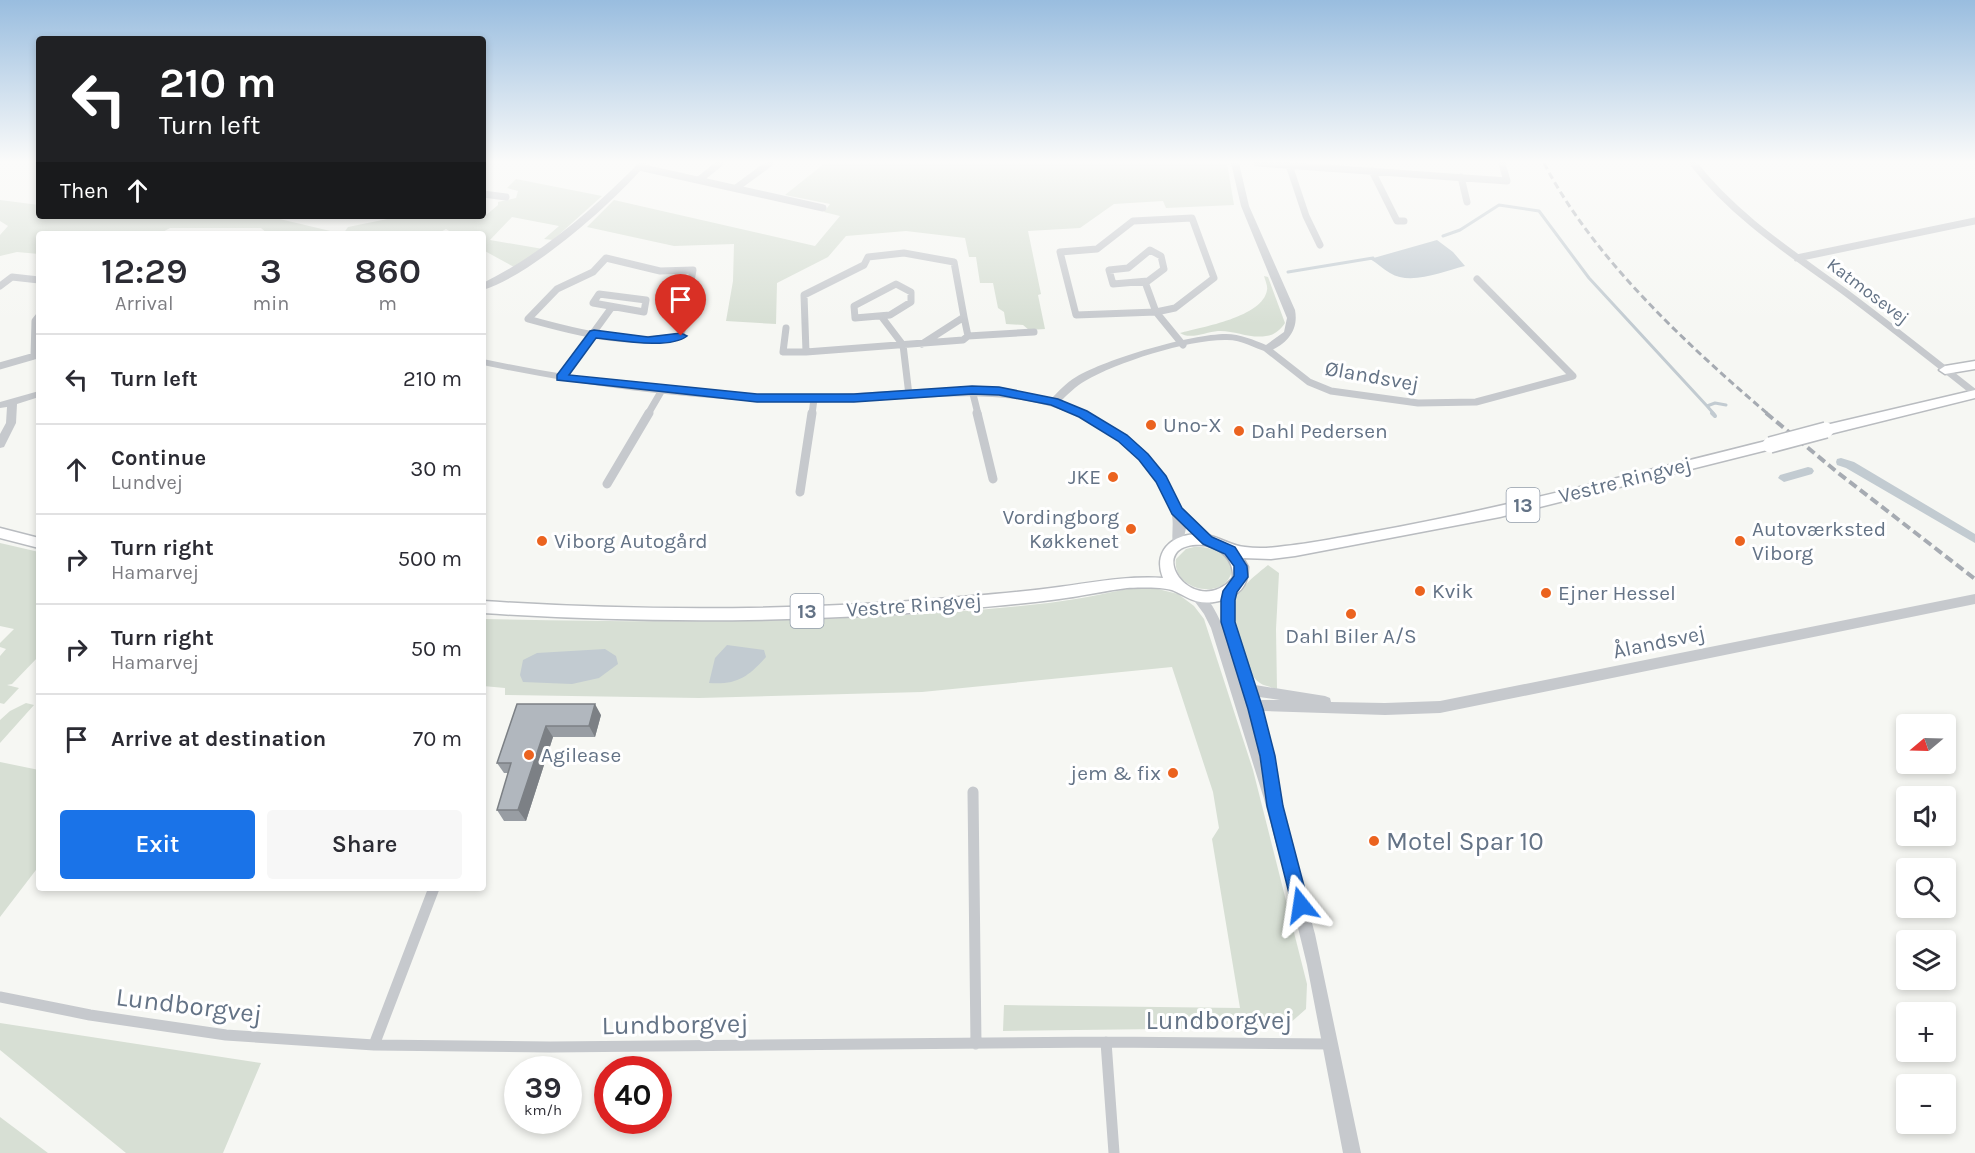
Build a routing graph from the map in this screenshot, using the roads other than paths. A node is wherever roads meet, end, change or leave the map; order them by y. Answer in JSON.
{"nodes":[{"id":1,"x":585,"y":217,"type":"edge"},
{"id":2,"x":1250,"y":217,"type":"edge"},
{"id":3,"x":1306,"y":217,"type":"edge"},
{"id":4,"x":1395,"y":217,"type":"edge"},
{"id":5,"x":1743,"y":217,"type":"edge"},
{"id":6,"x":1404,"y":221,"type":"dead end"},
{"id":7,"x":1975,"y":221,"type":"edge"},
{"id":8,"x":1320,"y":245,"type":"dead end"},
{"id":9,"x":1797,"y":258,"type":"junction"},
{"id":10,"x":1477,"y":279,"type":"dead end"},
{"id":11,"x":36,"y":280,"type":"edge"},
{"id":12,"x":1145,"y":282,"type":"junction"},
{"id":13,"x":0,"y":286,"type":"edge"},
{"id":14,"x":486,"y":286,"type":"edge"},
{"id":15,"x":612,"y":307,"type":"junction"},
{"id":16,"x":1156,"y":312,"type":"junction"},
{"id":17,"x":881,"y":316,"type":"junction"},
{"id":18,"x":964,"y":317,"type":"junction"},
{"id":19,"x":36,"y":320,"type":"edge"},
{"id":20,"x":786,"y":328,"type":"dead end"},
{"id":21,"x":1034,"y":332,"type":"dead end"},
{"id":22,"x":594,"y":334,"type":"junction"},
{"id":23,"x":968,"y":336,"type":"junction"},
{"id":24,"x":36,"y":338,"type":"edge"},
{"id":25,"x":922,"y":344,"type":"junction"},
{"id":26,"x":903,"y":345,"type":"junction"},
{"id":27,"x":1183,"y":345,"type":"junction"},
{"id":28,"x":1267,"y":349,"type":"junction"},
{"id":29,"x":806,"y":352,"type":"junction"},
{"id":30,"x":36,"y":356,"type":"edge"},
{"id":31,"x":486,"y":363,"type":"edge"},
{"id":32,"x":1975,"y":365,"type":"edge"},
{"id":33,"x":0,"y":366,"type":"edge"},
{"id":34,"x":1945,"y":369,"type":"junction"},
{"id":35,"x":561,"y":378,"type":"junction"},
{"id":36,"x":662,"y":390,"type":"junction"},
{"id":37,"x":972,"y":390,"type":"junction"},
{"id":38,"x":1975,"y":393,"type":"edge"},
{"id":39,"x":36,"y":395,"type":"edge"},
{"id":40,"x":909,"y":395,"type":"junction"},
{"id":41,"x":814,"y":399,"type":"junction"},
{"id":42,"x":12,"y":402,"type":"junction"},
{"id":43,"x":1054,"y":402,"type":"junction"},
{"id":44,"x":0,"y":405,"type":"edge"},
{"id":45,"x":0,"y":444,"type":"edge"},
{"id":46,"x":993,"y":479,"type":"dead end"},
{"id":47,"x":607,"y":484,"type":"dead end"},
{"id":48,"x":800,"y":492,"type":"dead end"},
{"id":49,"x":1177,"y":511,"type":"junction"},
{"id":50,"x":0,"y":533,"type":"edge"},
{"id":51,"x":1208,"y":540,"type":"junction"},
{"id":52,"x":36,"y":542,"type":"edge"},
{"id":53,"x":1178,"y":544,"type":"junction"},
{"id":54,"x":1230,"y":550,"type":"junction"},
{"id":55,"x":1273,"y":555,"type":"junction"},
{"id":56,"x":1166,"y":562,"type":"junction"},
{"id":57,"x":1241,"y":571,"type":"junction"},
{"id":58,"x":1129,"y":582,"type":"junction"},
{"id":59,"x":1175,"y":585,"type":"junction"},
{"id":60,"x":1230,"y":591,"type":"junction"},
{"id":61,"x":1196,"y":595,"type":"junction"},
{"id":62,"x":1975,"y":600,"type":"edge"},
{"id":63,"x":486,"y":607,"type":"edge"},
{"id":64,"x":1244,"y":692,"type":"junction"},
{"id":65,"x":1248,"y":707,"type":"junction"},
{"id":66,"x":1350,"y":707,"type":"junction"},
{"id":67,"x":973,"y":792,"type":"dead end"},
{"id":68,"x":433,"y":891,"type":"edge"},
{"id":69,"x":0,"y":997,"type":"edge"},
{"id":70,"x":1106,"y":1042,"type":"junction"},
{"id":71,"x":976,"y":1044,"type":"junction"},
{"id":72,"x":1331,"y":1044,"type":"junction"},
{"id":73,"x":374,"y":1045,"type":"junction"},
{"id":74,"x":1114,"y":1153,"type":"edge"},
{"id":75,"x":1352,"y":1153,"type":"edge"}],
"edges":[{"from":1,"to":14,"type":"street"},
{"from":2,"to":28,"type":"street"},
{"from":3,"to":8,"type":"street"},
{"from":4,"to":6,"type":"street"},
{"from":5,"to":9,"type":"street","name":"Katmosevej"},
{"from":7,"to":9,"type":"street"},
{"from":9,"to":34,"type":"street","name":"Katmosevej"},
{"from":10,"to":28,"type":"street","name":"Ølandsvej"},
{"from":11,"to":13,"type":"street"},
{"from":12,"to":12,"type":"street"},
{"from":12,"to":16,"type":"street"},
{"from":15,"to":15,"type":"street"},
{"from":15,"to":22,"type":"street"},
{"from":16,"to":16,"type":"street"},
{"from":16,"to":27,"type":"street"},
{"from":17,"to":17,"type":"street"},
{"from":17,"to":26,"type":"street"},
{"from":18,"to":23,"type":"street"},
{"from":18,"to":25,"type":"street"},
{"from":18,"to":29,"type":"street"},
{"from":19,"to":24,"type":"street"},
{"from":20,"to":29,"type":"street"},
{"from":21,"to":23,"type":"street"},
{"from":22,"to":22,"type":"street"},
{"from":22,"to":35,"type":"street"},
{"from":23,"to":25,"type":"street"},
{"from":25,"to":26,"type":"street"},
{"from":26,"to":29,"type":"street"},
{"from":26,"to":40,"type":"street"},
{"from":27,"to":28,"type":"street","name":"Ølandsvej"},
{"from":27,"to":43,"type":"street","name":"Ølandsvej"},
{"from":30,"to":33,"type":"street"},
{"from":31,"to":35,"type":"street"},
{"from":32,"to":34,"type":"main road"},
{"from":34,"to":38,"type":"street","name":"Katmosevej"},
{"from":35,"to":36,"type":"street"},
{"from":36,"to":41,"type":"street"},
{"from":36,"to":47,"type":"street"},
{"from":37,"to":40,"type":"street"},
{"from":37,"to":43,"type":"street"},
{"from":37,"to":46,"type":"street"},
{"from":38,"to":55,"type":"main road","name":"Vestre Ringvej","number":"13","bridge":true},
{"from":39,"to":42,"type":"street"},
{"from":40,"to":41,"type":"street"},
{"from":41,"to":48,"type":"street"},
{"from":42,"to":44,"type":"street"},
{"from":42,"to":45,"type":"street"},
{"from":43,"to":49,"type":"street"},
{"from":49,"to":51,"type":"street"},
{"from":49,"to":53,"type":"street"},
{"from":50,"to":52,"type":"main road"},
{"from":51,"to":53,"type":"main road"},
{"from":51,"to":54,"type":"main road","number":"13"},
{"from":53,"to":56,"type":"main road","number":"13"},
{"from":54,"to":55,"type":"main road","name":"Vestre Ringvej","number":"13"},
{"from":54,"to":57,"type":"main road"},
{"from":55,"to":57,"type":"main road","name":"Vestre Ringvej","number":"13"},
{"from":56,"to":58,"type":"main road","name":"Vestre Ringvej","number":"13"},
{"from":56,"to":59,"type":"main road"},
{"from":57,"to":60,"type":"main road"},
{"from":58,"to":59,"type":"main road","name":"Vestre Ringvej","number":"13"},
{"from":58,"to":63,"type":"main road","name":"Vestre Ringvej","number":"13"},
{"from":59,"to":61,"type":"main road","number":"13"},
{"from":60,"to":61,"type":"main road"},
{"from":60,"to":64,"type":"street"},
{"from":61,"to":64,"type":"street"},
{"from":62,"to":66,"type":"street","name":"Ålandsvej"},
{"from":64,"to":65,"type":"street"},
{"from":64,"to":66,"type":"street","name":"Ålandsvej"},
{"from":65,"to":66,"type":"street","name":"Ålandsvej"},
{"from":65,"to":72,"type":"street"},
{"from":67,"to":71,"type":"street"},
{"from":68,"to":73,"type":"street"},
{"from":69,"to":73,"type":"street","name":"Lundborgvej"},
{"from":70,"to":71,"type":"street","name":"Lundborgvej"},
{"from":70,"to":72,"type":"street","name":"Lundborgvej"},
{"from":70,"to":74,"type":"street"},
{"from":71,"to":73,"type":"street","name":"Lundborgvej"},
{"from":72,"to":75,"type":"street"}]}
